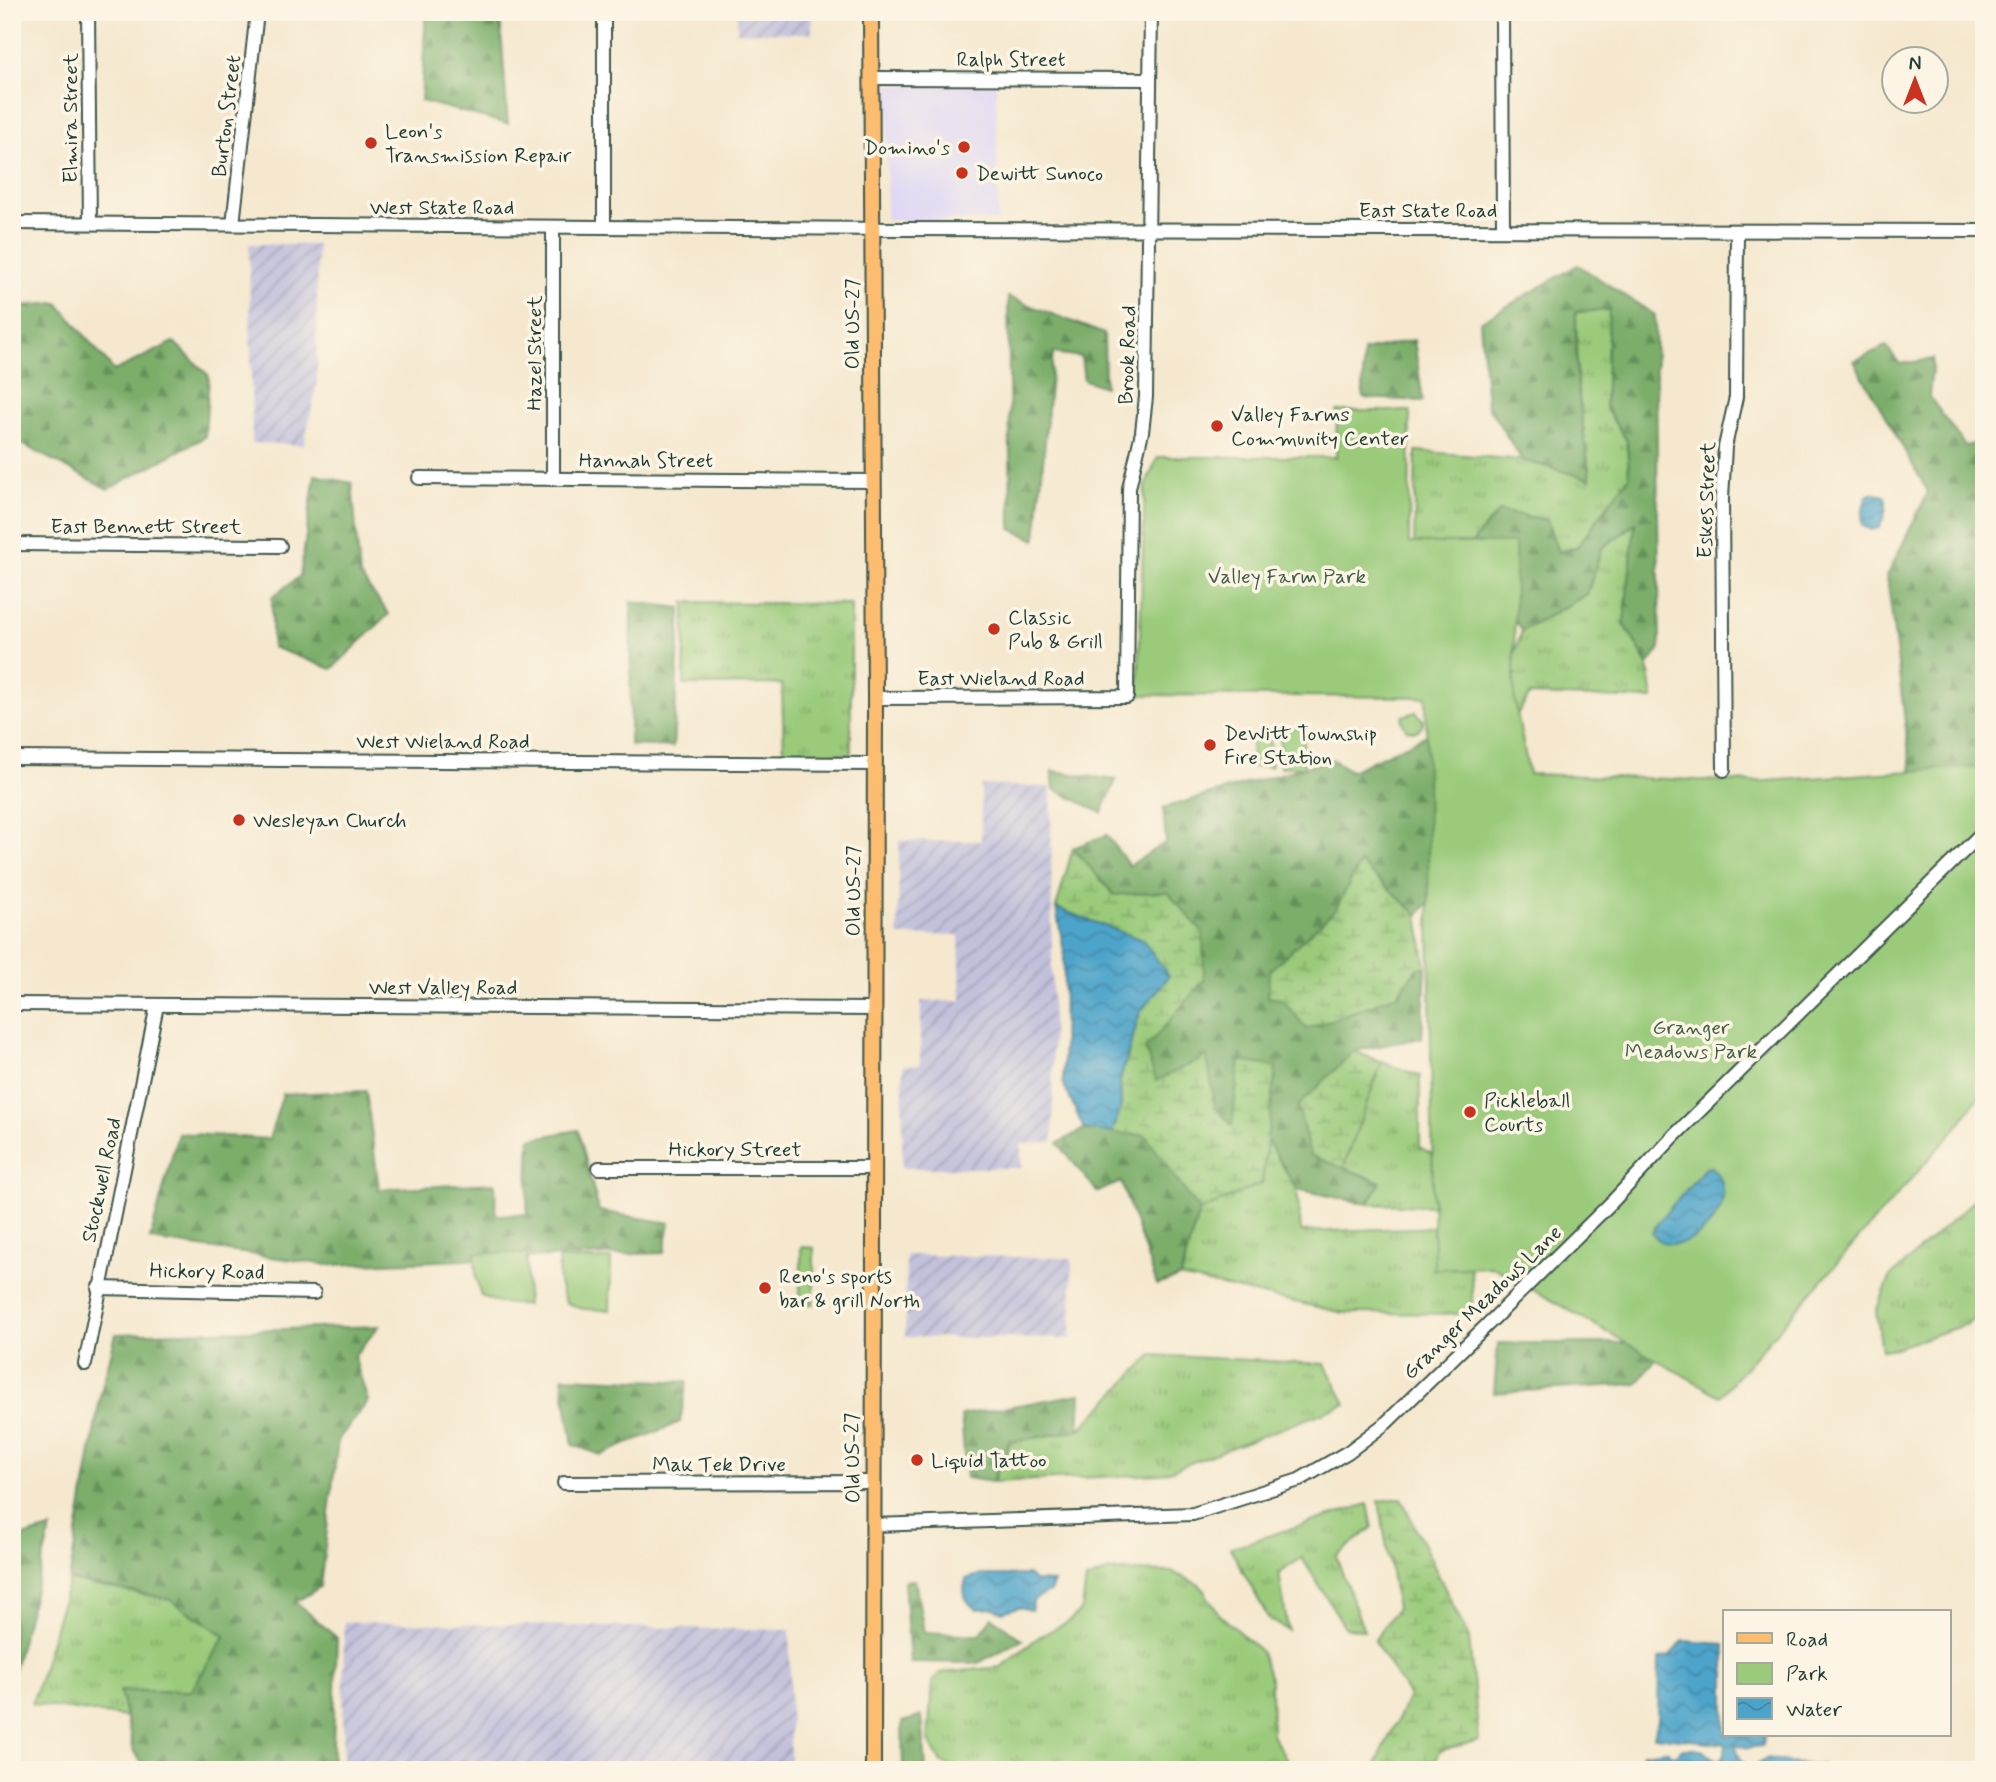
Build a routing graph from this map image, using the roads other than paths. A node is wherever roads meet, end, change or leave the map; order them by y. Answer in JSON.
{"nodes":[{"id":1,"x":88,"y":12,"type":"edge"},
{"id":2,"x":257,"y":12,"type":"edge"},
{"id":3,"x":604,"y":12,"type":"edge"},
{"id":4,"x":871,"y":12,"type":"edge"},
{"id":5,"x":1151,"y":12,"type":"edge"},
{"id":6,"x":1502,"y":12,"type":"edge"},
{"id":7,"x":872,"y":78,"type":"junction"},
{"id":8,"x":1150,"y":79,"type":"junction"},
{"id":9,"x":12,"y":223,"type":"edge"},
{"id":10,"x":90,"y":223,"type":"junction"},
{"id":11,"x":233,"y":224,"type":"junction"},
{"id":12,"x":553,"y":227,"type":"junction"},
{"id":13,"x":604,"y":227,"type":"junction"},
{"id":14,"x":872,"y":228,"type":"junction"},
{"id":15,"x":1148,"y":229,"type":"junction"},
{"id":16,"x":1503,"y":230,"type":"junction"},
{"id":17,"x":1737,"y":232,"type":"junction"},
{"id":18,"x":1984,"y":232,"type":"edge"},
{"id":19,"x":419,"y":478,"type":"dead end"},
{"id":20,"x":553,"y":479,"type":"junction"},
{"id":21,"x":874,"y":481,"type":"junction"},
{"id":22,"x":12,"y":544,"type":"edge"},
{"id":23,"x":280,"y":546,"type":"dead end"},
{"id":24,"x":1127,"y":697,"type":"joint"},
{"id":25,"x":875,"y":698,"type":"junction"},
{"id":26,"x":12,"y":758,"type":"edge"},
{"id":27,"x":874,"y":764,"type":"junction"},
{"id":28,"x":1724,"y":770,"type":"dead end"},
{"id":29,"x":1984,"y":831,"type":"edge"},
{"id":30,"x":12,"y":1004,"type":"edge"},
{"id":31,"x":157,"y":1005,"type":"junction"},
{"id":32,"x":873,"y":1009,"type":"junction"},
{"id":33,"x":598,"y":1168,"type":"dead end"},
{"id":34,"x":872,"y":1168,"type":"junction"},
{"id":35,"x":99,"y":1288,"type":"junction"},
{"id":36,"x":314,"y":1293,"type":"dead end"},
{"id":37,"x":85,"y":1364,"type":"dead end"},
{"id":38,"x":874,"y":1482,"type":"junction"},
{"id":39,"x":564,"y":1483,"type":"dead end"},
{"id":40,"x":874,"y":1525,"type":"junction"},
{"id":41,"x":873,"y":1770,"type":"edge"}],
"edges":[{"from":1,"to":10,"type":"street","name":"Elmira Street"},
{"from":2,"to":11,"type":"street","name":"Burton Street"},
{"from":3,"to":13,"type":"street"},
{"from":4,"to":7,"type":"main road","name":"Old US-27"},
{"from":5,"to":8,"type":"street","name":"Brook Road"},
{"from":6,"to":16,"type":"street"},
{"from":7,"to":8,"type":"street","name":"Ralph Street"},
{"from":7,"to":14,"type":"main road","name":"Old US-27"},
{"from":8,"to":15,"type":"street","name":"Brook Road"},
{"from":9,"to":10,"type":"street","name":"West State Road"},
{"from":10,"to":11,"type":"street","name":"West State Road"},
{"from":11,"to":12,"type":"street","name":"West State Road"},
{"from":12,"to":13,"type":"street","name":"West State Road"},
{"from":12,"to":20,"type":"street","name":"Hazel Street"},
{"from":13,"to":14,"type":"street","name":"West State Road"},
{"from":14,"to":15,"type":"street","name":"East State Road"},
{"from":14,"to":21,"type":"main road","name":"Old US-27"},
{"from":15,"to":16,"type":"street","name":"East State Road"},
{"from":15,"to":24,"type":"street","name":"Brook Road"},
{"from":16,"to":17,"type":"street","name":"East State Road"},
{"from":17,"to":18,"type":"street","name":"East State Road"},
{"from":17,"to":28,"type":"street","name":"Eskes Street"},
{"from":19,"to":20,"type":"street","name":"Hannah Street"},
{"from":20,"to":21,"type":"street","name":"Hannah Street"},
{"from":21,"to":25,"type":"main road","name":"Old US-27"},
{"from":22,"to":23,"type":"street","name":"East Bennett Street"},
{"from":24,"to":25,"type":"street","name":"East Wieland Road"},
{"from":25,"to":27,"type":"main road","name":"Old US-27"},
{"from":26,"to":27,"type":"street","name":"West Wieland Road"},
{"from":27,"to":32,"type":"main road","name":"Old US-27"},
{"from":29,"to":40,"type":"street","name":"Granger Meadows Lane"},
{"from":30,"to":31,"type":"street","name":"West Valley Road"},
{"from":31,"to":32,"type":"street","name":"West Valley Road"},
{"from":31,"to":35,"type":"street","name":"Stockwell Road"},
{"from":32,"to":34,"type":"main road","name":"Old US-27"},
{"from":33,"to":34,"type":"street","name":"Hickory Street"},
{"from":34,"to":38,"type":"main road","name":"Old US-27"},
{"from":35,"to":36,"type":"street","name":"Hickory Road"},
{"from":35,"to":37,"type":"street","name":"Stockwell Road"},
{"from":38,"to":39,"type":"street","name":"Mak Tek Drive"},
{"from":38,"to":40,"type":"main road","name":"Old US-27"},
{"from":40,"to":41,"type":"main road","name":"Old US-27"}]}
